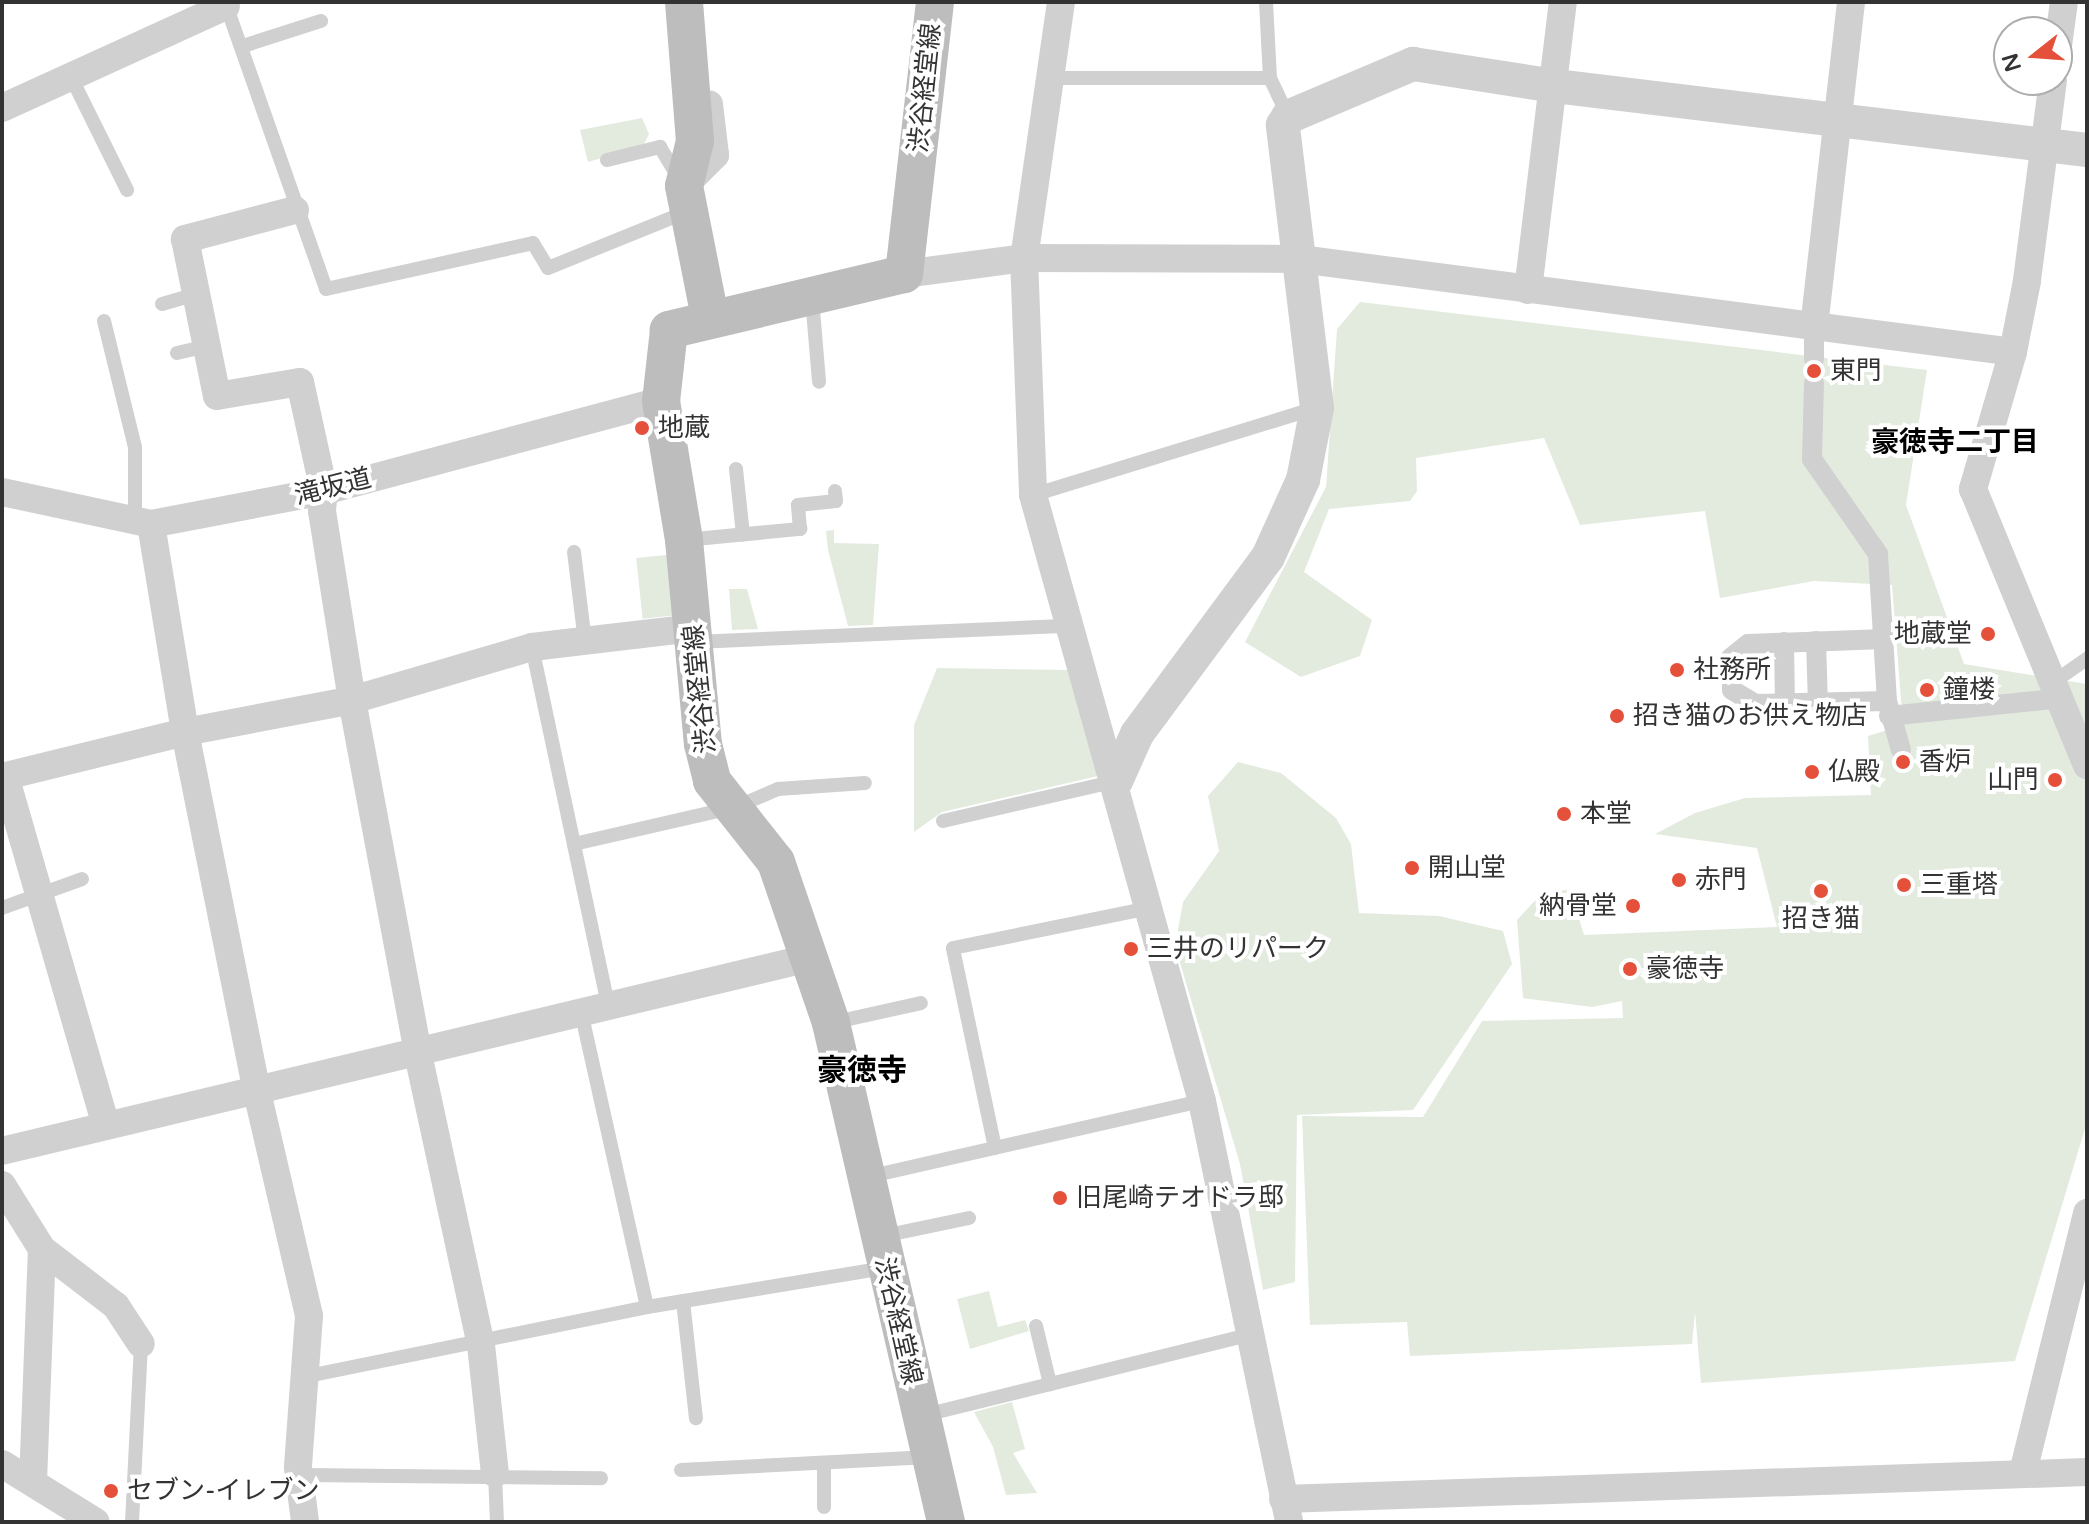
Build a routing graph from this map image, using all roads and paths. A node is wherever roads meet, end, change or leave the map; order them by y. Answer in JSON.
{"nodes":[{"id":1,"x":684,"y":2,"type":"edge"},
{"id":2,"x":702,"y":2,"type":"edge"},
{"id":3,"x":935,"y":2,"type":"edge"},
{"id":4,"x":1061,"y":2,"type":"edge"},
{"id":5,"x":1266,"y":2,"type":"edge"},
{"id":6,"x":1563,"y":2,"type":"edge"},
{"id":7,"x":1851,"y":2,"type":"edge"},
{"id":8,"x":225,"y":4,"type":"edge"},
{"id":9,"x":321,"y":21,"type":"dead end"},
{"id":10,"x":243,"y":46,"type":"junction"},
{"id":11,"x":1051,"y":78,"type":"junction"},
{"id":12,"x":1270,"y":78,"type":"junction"},
{"id":13,"x":72,"y":79,"type":"junction"},
{"id":14,"x":1555,"y":86,"type":"junction"},
{"id":15,"x":2051,"y":96,"type":"edge"},
{"id":16,"x":2,"y":108,"type":"edge"},
{"id":17,"x":1288,"y":117,"type":"junction"},
{"id":18,"x":1836,"y":122,"type":"junction"},
{"id":19,"x":2045,"y":146,"type":"junction"},
{"id":20,"x":2087,"y":150,"type":"edge"},
{"id":21,"x":607,"y":160,"type":"dead end"},
{"id":22,"x":127,"y":190,"type":"dead end"},
{"id":23,"x":685,"y":199,"type":"junction"},
{"id":24,"x":295,"y":210,"type":"junction"},
{"id":25,"x":1024,"y":258,"type":"junction"},
{"id":26,"x":1300,"y":259,"type":"junction"},
{"id":27,"x":904,"y":274,"type":"junction"},
{"id":28,"x":1528,"y":290,"type":"junction"},
{"id":29,"x":197,"y":294,"type":"junction"},
{"id":30,"x":812,"y":295,"type":"junction"},
{"id":31,"x":162,"y":304,"type":"dead end"},
{"id":32,"x":710,"y":317,"type":"junction"},
{"id":33,"x":104,"y":321,"type":"dead end"},
{"id":34,"x":1814,"y":327,"type":"junction"},
{"id":35,"x":207,"y":346,"type":"junction"},
{"id":36,"x":2013,"y":352,"type":"junction"},
{"id":37,"x":177,"y":353,"type":"dead end"},
{"id":38,"x":1814,"y":359,"type":"dead end"},
{"id":39,"x":819,"y":382,"type":"dead end"},
{"id":40,"x":1814,"y":383,"type":"dead end"},
{"id":41,"x":661,"y":401,"type":"junction"},
{"id":42,"x":1317,"y":408,"type":"junction"},
{"id":43,"x":736,"y":469,"type":"dead end"},
{"id":44,"x":324,"y":491,"type":"junction"},
{"id":45,"x":835,"y":491,"type":"dead end"},
{"id":46,"x":2,"y":492,"type":"edge"},
{"id":47,"x":1033,"y":495,"type":"junction"},
{"id":48,"x":143,"y":522,"type":"junction"},
{"id":49,"x":743,"y":535,"type":"junction"},
{"id":50,"x":684,"y":540,"type":"junction"},
{"id":51,"x":574,"y":552,"type":"dead end"},
{"id":52,"x":1068,"y":626,"type":"junction"},
{"id":53,"x":694,"y":635,"type":"junction"},
{"id":54,"x":1884,"y":639,"type":"junction"},
{"id":55,"x":1816,"y":641,"type":"junction"},
{"id":56,"x":585,"y":642,"type":"junction"},
{"id":57,"x":1784,"y":642,"type":"junction"},
{"id":58,"x":532,"y":647,"type":"junction"},
{"id":59,"x":2087,"y":659,"type":"edge"},
{"id":60,"x":2058,"y":690,"type":"junction"},
{"id":61,"x":352,"y":700,"type":"junction"},
{"id":62,"x":1785,"y":703,"type":"junction"},
{"id":63,"x":1818,"y":703,"type":"junction"},
{"id":64,"x":1888,"y":708,"type":"junction"},
{"id":65,"x":185,"y":732,"type":"junction"},
{"id":66,"x":1901,"y":750,"type":"dead end"},
{"id":67,"x":2087,"y":765,"type":"edge"},
{"id":68,"x":4,"y":776,"type":"edge"},
{"id":69,"x":1116,"y":781,"type":"junction"},
{"id":70,"x":865,"y":783,"type":"dead end"},
{"id":71,"x":736,"y":807,"type":"junction"},
{"id":72,"x":943,"y":821,"type":"dead end"},
{"id":73,"x":574,"y":844,"type":"junction"},
{"id":74,"x":82,"y":879,"type":"dead end"},
{"id":75,"x":37,"y":891,"type":"junction"},
{"id":76,"x":2,"y":908,"type":"edge"},
{"id":77,"x":1150,"y":908,"type":"junction"},
{"id":78,"x":809,"y":958,"type":"junction"},
{"id":79,"x":921,"y":1003,"type":"dead end"},
{"id":80,"x":609,"y":1008,"type":"junction"},
{"id":81,"x":582,"y":1016,"type":"junction"},
{"id":82,"x":831,"y":1023,"type":"junction"},
{"id":83,"x":418,"y":1054,"type":"junction"},
{"id":84,"x":257,"y":1092,"type":"junction"},
{"id":85,"x":1202,"y":1101,"type":"junction"},
{"id":86,"x":106,"y":1126,"type":"junction"},
{"id":87,"x":995,"y":1148,"type":"junction"},
{"id":88,"x":2,"y":1151,"type":"edge"},
{"id":89,"x":867,"y":1177,"type":"junction"},
{"id":90,"x":2,"y":1185,"type":"edge"},
{"id":91,"x":2087,"y":1213,"type":"edge"},
{"id":92,"x":969,"y":1218,"type":"dead end"},
{"id":93,"x":42,"y":1249,"type":"junction"},
{"id":94,"x":882,"y":1252,"type":"junction"},
{"id":95,"x":683,"y":1301,"type":"junction"},
{"id":96,"x":647,"y":1307,"type":"junction"},
{"id":97,"x":1036,"y":1326,"type":"dead end"},
{"id":98,"x":1248,"y":1335,"type":"junction"},
{"id":99,"x":141,"y":1344,"type":"joint"},
{"id":100,"x":481,"y":1345,"type":"junction"},
{"id":101,"x":302,"y":1377,"type":"junction"},
{"id":102,"x":1050,"y":1384,"type":"junction"},
{"id":103,"x":921,"y":1416,"type":"junction"},
{"id":104,"x":696,"y":1418,"type":"dead end"},
{"id":105,"x":930,"y":1457,"type":"junction"},
{"id":106,"x":2,"y":1464,"type":"edge"},
{"id":107,"x":824,"y":1464,"type":"junction"},
{"id":108,"x":681,"y":1470,"type":"dead end"},
{"id":109,"x":2023,"y":1472,"type":"junction"},
{"id":110,"x":2087,"y":1472,"type":"edge"},
{"id":111,"x":495,"y":1473,"type":"junction"},
{"id":112,"x":302,"y":1475,"type":"junction"},
{"id":113,"x":601,"y":1478,"type":"dead end"},
{"id":114,"x":33,"y":1482,"type":"junction"},
{"id":115,"x":824,"y":1507,"type":"dead end"},
{"id":116,"x":1286,"y":1510,"type":"edge"},
{"id":117,"x":96,"y":1522,"type":"edge"},
{"id":118,"x":132,"y":1522,"type":"edge"},
{"id":119,"x":305,"y":1522,"type":"edge"},
{"id":120,"x":497,"y":1522,"type":"edge"},
{"id":121,"x":946,"y":1522,"type":"edge"}],
"edges":[{"from":1,"to":23,"type":"main road"},
{"from":2,"to":23,"type":"street"},
{"from":3,"to":27,"type":"main road","name":"渋谷経堂線"},
{"from":4,"to":11,"type":"street"},
{"from":5,"to":12,"type":"lane"},
{"from":6,"to":14,"type":"street"},
{"from":7,"to":18,"type":"street"},
{"from":8,"to":10,"type":"lane"},
{"from":8,"to":13,"type":"street"},
{"from":9,"to":10,"type":"lane"},
{"from":10,"to":24,"type":"lane"},
{"from":11,"to":12,"type":"lane"},
{"from":11,"to":25,"type":"street"},
{"from":12,"to":17,"type":"lane"},
{"from":13,"to":16,"type":"street"},
{"from":13,"to":22,"type":"lane"},
{"from":14,"to":17,"type":"street"},
{"from":14,"to":18,"type":"street"},
{"from":14,"to":28,"type":"street"},
{"from":15,"to":19,"type":"street"},
{"from":17,"to":26,"type":"street"},
{"from":18,"to":19,"type":"street"},
{"from":18,"to":34,"type":"street"},
{"from":19,"to":20,"type":"street"},
{"from":19,"to":36,"type":"street"},
{"from":21,"to":23,"type":"lane"},
{"from":23,"to":24,"type":"lane"},
{"from":23,"to":32,"type":"main road"},
{"from":24,"to":29,"type":"street"},
{"from":25,"to":26,"type":"street"},
{"from":25,"to":27,"type":"street"},
{"from":25,"to":47,"type":"street"},
{"from":26,"to":28,"type":"street"},
{"from":26,"to":42,"type":"street"},
{"from":27,"to":30,"type":"main road","name":"渋谷経堂線"},
{"from":28,"to":34,"type":"street"},
{"from":29,"to":31,"type":"lane"},
{"from":29,"to":35,"type":"street"},
{"from":30,"to":32,"type":"main road","name":"渋谷経堂線"},
{"from":30,"to":39,"type":"lane"},
{"from":32,"to":41,"type":"main road","name":"渋谷経堂線"},
{"from":33,"to":48,"type":"lane"},
{"from":34,"to":36,"type":"street"},
{"from":34,"to":38,"type":"street"},
{"from":35,"to":37,"type":"lane"},
{"from":35,"to":44,"type":"street"},
{"from":36,"to":60,"type":"street"},
{"from":40,"to":54,"type":"street"},
{"from":41,"to":44,"type":"street","name":"滝坂道"},
{"from":41,"to":50,"type":"main road","name":"渋谷経堂線"},
{"from":42,"to":47,"type":"lane"},
{"from":42,"to":69,"type":"street"},
{"from":43,"to":49,"type":"lane"},
{"from":44,"to":48,"type":"street","name":"滝坂道"},
{"from":44,"to":61,"type":"street"},
{"from":45,"to":49,"type":"lane"},
{"from":46,"to":48,"type":"street","name":"滝坂道"},
{"from":47,"to":52,"type":"street"},
{"from":48,"to":65,"type":"street"},
{"from":49,"to":50,"type":"lane"},
{"from":50,"to":53,"type":"main road","name":"渋谷経堂線"},
{"from":51,"to":56,"type":"lane"},
{"from":52,"to":53,"type":"lane"},
{"from":52,"to":69,"type":"street"},
{"from":53,"to":56,"type":"street"},
{"from":53,"to":71,"type":"main road","name":"渋谷経堂線"},
{"from":54,"to":55,"type":"street"},
{"from":54,"to":64,"type":"street"},
{"from":55,"to":57,"type":"street"},
{"from":55,"to":63,"type":"street"},
{"from":56,"to":58,"type":"street"},
{"from":57,"to":62,"type":"street"},
{"from":57,"to":62,"type":"street"},
{"from":58,"to":61,"type":"street"},
{"from":58,"to":73,"type":"lane"},
{"from":59,"to":60,"type":"lane"},
{"from":60,"to":64,"type":"street"},
{"from":60,"to":67,"type":"street"},
{"from":61,"to":65,"type":"street"},
{"from":61,"to":83,"type":"street"},
{"from":62,"to":63,"type":"street"},
{"from":63,"to":64,"type":"street"},
{"from":64,"to":66,"type":"street"},
{"from":65,"to":68,"type":"street"},
{"from":65,"to":84,"type":"street"},
{"from":68,"to":75,"type":"street"},
{"from":69,"to":72,"type":"lane"},
{"from":69,"to":77,"type":"street"},
{"from":70,"to":71,"type":"lane"},
{"from":71,"to":73,"type":"lane"},
{"from":71,"to":78,"type":"main road","name":"渋谷経堂線"},
{"from":73,"to":80,"type":"lane"},
{"from":74,"to":75,"type":"lane"},
{"from":75,"to":76,"type":"lane"},
{"from":75,"to":86,"type":"street"},
{"from":77,"to":85,"type":"street"},
{"from":77,"to":87,"type":"lane"},
{"from":78,"to":80,"type":"street"},
{"from":78,"to":82,"type":"main road","name":"渋谷経堂線"},
{"from":79,"to":82,"type":"lane"},
{"from":80,"to":81,"type":"street"},
{"from":81,"to":83,"type":"street"},
{"from":81,"to":96,"type":"lane"},
{"from":82,"to":89,"type":"main road","name":"渋谷経堂線"},
{"from":83,"to":84,"type":"street"},
{"from":83,"to":100,"type":"street"},
{"from":84,"to":86,"type":"street"},
{"from":84,"to":101,"type":"street"},
{"from":85,"to":87,"type":"lane"},
{"from":85,"to":98,"type":"street"},
{"from":86,"to":88,"type":"street"},
{"from":87,"to":89,"type":"lane"},
{"from":89,"to":94,"type":"main road","name":"渋谷経堂線"},
{"from":90,"to":93,"type":"street"},
{"from":91,"to":109,"type":"street"},
{"from":92,"to":94,"type":"lane"},
{"from":93,"to":99,"type":"street"},
{"from":93,"to":114,"type":"street"},
{"from":94,"to":95,"type":"lane"},
{"from":94,"to":103,"type":"main road","name":"渋谷経堂線"},
{"from":95,"to":96,"type":"lane"},
{"from":95,"to":104,"type":"lane"},
{"from":96,"to":100,"type":"lane"},
{"from":97,"to":102,"type":"lane"},
{"from":98,"to":102,"type":"lane"},
{"from":98,"to":116,"type":"street"},
{"from":99,"to":118,"type":"lane"},
{"from":100,"to":101,"type":"lane"},
{"from":100,"to":111,"type":"street"},
{"from":101,"to":112,"type":"street"},
{"from":102,"to":103,"type":"lane"},
{"from":103,"to":105,"type":"main road","name":"渋谷経堂線"},
{"from":105,"to":107,"type":"lane"},
{"from":105,"to":121,"type":"main road","name":"渋谷経堂線"},
{"from":106,"to":114,"type":"street"},
{"from":107,"to":108,"type":"lane"},
{"from":107,"to":115,"type":"lane"},
{"from":109,"to":110,"type":"street"},
{"from":109,"to":116,"type":"street"},
{"from":111,"to":112,"type":"lane"},
{"from":111,"to":113,"type":"lane"},
{"from":111,"to":120,"type":"lane"},
{"from":112,"to":119,"type":"street"},
{"from":114,"to":117,"type":"street"}]}
